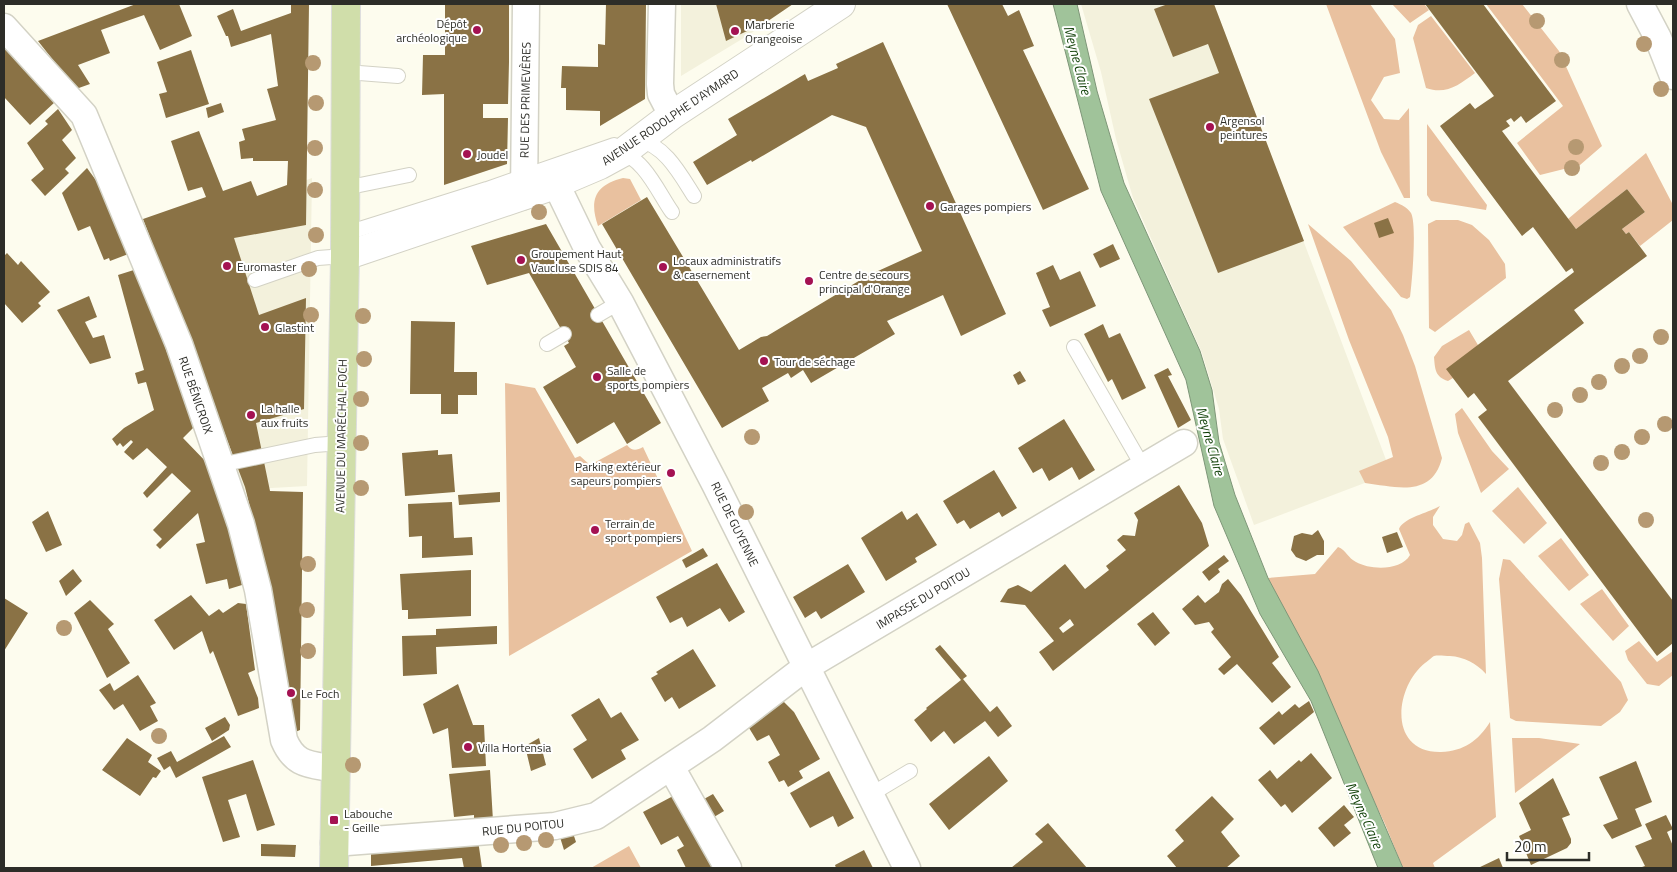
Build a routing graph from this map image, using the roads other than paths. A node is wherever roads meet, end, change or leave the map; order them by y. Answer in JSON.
{"nodes":[{"id":1,"x":346,"y":4,"type":"edge"},
{"id":2,"x":526,"y":4,"type":"edge"},
{"id":3,"x":662,"y":4,"type":"edge"},
{"id":4,"x":842,"y":4,"type":"edge"},
{"id":5,"x":1640,"y":4,"type":"edge"},
{"id":6,"x":4,"y":27,"type":"edge"},
{"id":7,"x":346,"y":72,"type":"junction"},
{"id":8,"x":398,"y":76,"type":"dead end"},
{"id":9,"x":1673,"y":76,"type":"edge"},
{"id":10,"x":672,"y":115,"type":"junction"},
{"id":11,"x":619,"y":148,"type":"junction"},
{"id":12,"x":409,"y":175,"type":"dead end"},
{"id":13,"x":556,"y":184,"type":"junction"},
{"id":14,"x":524,"y":186,"type":"junction"},
{"id":15,"x":345,"y":188,"type":"junction"},
{"id":16,"x":694,"y":196,"type":"dead end"},
{"id":17,"x":672,"y":212,"type":"dead end"},
{"id":18,"x":344,"y":245,"type":"junction"},
{"id":19,"x":255,"y":280,"type":"dead end"},
{"id":20,"x":564,"y":334,"type":"dead end"},
{"id":21,"x":547,"y":344,"type":"dead end"},
{"id":22,"x":1074,"y":347,"type":"dead end"},
{"id":23,"x":341,"y":443,"type":"junction"},
{"id":24,"x":1184,"y":443,"type":"dead end"},
{"id":25,"x":220,"y":465,"type":"junction"},
{"id":26,"x":1143,"y":467,"type":"junction"},
{"id":27,"x":806,"y":667,"type":"junction"},
{"id":28,"x":671,"y":767,"type":"junction"},
{"id":29,"x":335,"y":769,"type":"junction"},
{"id":30,"x":910,"y":771,"type":"dead end"},
{"id":31,"x":870,"y":795,"type":"junction"},
{"id":32,"x":334,"y":856,"type":"edge"},
{"id":33,"x":728,"y":868,"type":"edge"},
{"id":34,"x":907,"y":868,"type":"edge"}],
"edges":[{"from":1,"to":7,"type":"main road","name":"AVENUE DU MARÉCHAL FOCH"},
{"from":2,"to":14,"type":"street","name":"RUE DES PRIMEVÈRES"},
{"from":3,"to":10,"type":"street"},
{"from":4,"to":10,"type":"street","name":"AVENUE RODOLPHE D'AYMARD"},
{"from":5,"to":9,"type":"street"},
{"from":6,"to":25,"type":"street","name":"RUE BÉNICROIX"},
{"from":7,"to":8,"type":"lane"},
{"from":7,"to":15,"type":"main road","name":"AVENUE DU MARÉCHAL FOCH"},
{"from":10,"to":11,"type":"street","name":"AVENUE RODOLPHE D'AYMARD"},
{"from":11,"to":13,"type":"street","name":"AVENUE RODOLPHE D'AYMARD"},
{"from":11,"to":14,"type":"lane"},
{"from":11,"to":16,"type":"lane"},
{"from":11,"to":17,"type":"lane"},
{"from":12,"to":15,"type":"lane"},
{"from":13,"to":14,"type":"street","name":"AVENUE RODOLPHE D'AYMARD"},
{"from":13,"to":27,"type":"street","name":"RUE DE GUYENNE"},
{"from":14,"to":18,"type":"street","name":"AVENUE RODOLPHE D'AYMARD"},
{"from":15,"to":18,"type":"main road","name":"AVENUE DU MARÉCHAL FOCH"},
{"from":18,"to":19,"type":"lane"},
{"from":18,"to":23,"type":"main road","name":"AVENUE DU MARÉCHAL FOCH"},
{"from":20,"to":21,"type":"lane"},
{"from":22,"to":26,"type":"lane"},
{"from":23,"to":25,"type":"lane"},
{"from":23,"to":29,"type":"main road","name":"AVENUE DU MARÉCHAL FOCH"},
{"from":24,"to":26,"type":"street","name":"IMPASSE DU POITOU"},
{"from":25,"to":29,"type":"street","name":"RUE BÉNICROIX"},
{"from":26,"to":27,"type":"street","name":"IMPASSE DU POITOU"},
{"from":27,"to":28,"type":"street","name":"IMPASSE DU POITOU"},
{"from":27,"to":31,"type":"street","name":"RUE DE GUYENNE"},
{"from":28,"to":32,"type":"street","name":"RUE DU POITOU"},
{"from":28,"to":33,"type":"street"},
{"from":29,"to":32,"type":"main road","name":"AVENUE DU MARÉCHAL FOCH"},
{"from":30,"to":31,"type":"lane"},
{"from":31,"to":34,"type":"street","name":"RUE DE GUYENNE"}]}
